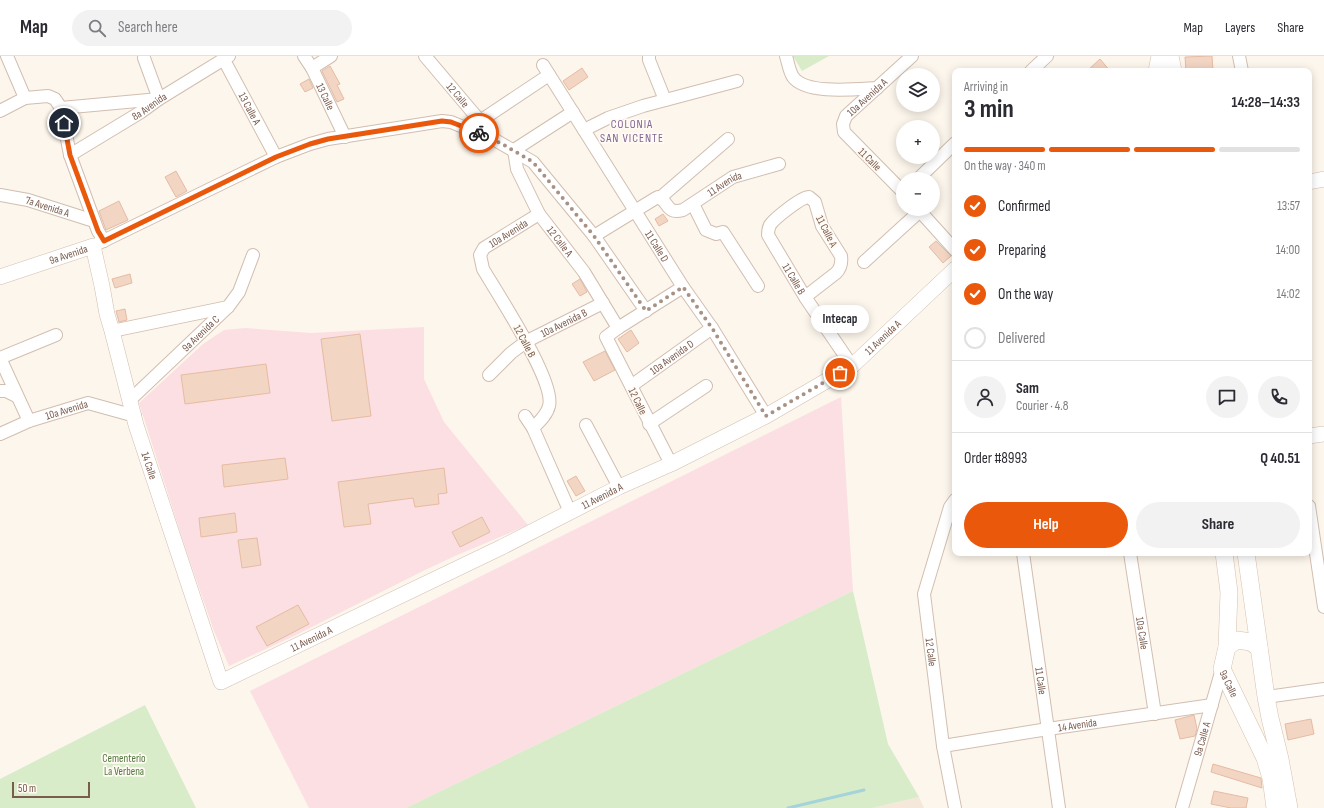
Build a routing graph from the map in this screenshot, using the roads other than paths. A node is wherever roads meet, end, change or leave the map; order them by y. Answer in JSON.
{"nodes":[{"id":1,"x":7,"y":56,"type":"edge"},
{"id":2,"x":304,"y":56,"type":"edge"},
{"id":3,"x":331,"y":56,"type":"edge"},
{"id":4,"x":426,"y":56,"type":"edge"},
{"id":5,"x":649,"y":56,"type":"edge"},
{"id":6,"x":786,"y":56,"type":"edge"},
{"id":7,"x":912,"y":56,"type":"edge"},
{"id":8,"x":1047,"y":56,"type":"edge"},
{"id":9,"x":1152,"y":56,"type":"edge"},
{"id":10,"x":1160,"y":56,"type":"edge"},
{"id":11,"x":1170,"y":56,"type":"edge"},
{"id":12,"x":1239,"y":56,"type":"edge"},
{"id":13,"x":144,"y":58,"type":"dead end"},
{"id":14,"x":226,"y":58,"type":"edge"},
{"id":15,"x":312,"y":68,"type":"junction"},
{"id":16,"x":1034,"y":68,"type":"edge"},
{"id":17,"x":1154,"y":68,"type":"edge"},
{"id":18,"x":1156,"y":68,"type":"edge"},
{"id":19,"x":1172,"y":68,"type":"edge"},
{"id":20,"x":1241,"y":68,"type":"edge"},
{"id":21,"x":737,"y":81,"type":"dead end"},
{"id":22,"x":877,"y":88,"type":"junction"},
{"id":23,"x":25,"y":98,"type":"junction"},
{"id":24,"x":159,"y":99,"type":"junction"},
{"id":25,"x":665,"y":100,"type":"junction"},
{"id":26,"x":61,"y":108,"type":"junction"},
{"id":27,"x":0,"y":111,"type":"edge"},
{"id":28,"x":573,"y":112,"type":"junction"},
{"id":29,"x":480,"y":121,"type":"junction"},
{"id":30,"x":843,"y":124,"type":"joint"},
{"id":31,"x":584,"y":130,"type":"junction"},
{"id":32,"x":345,"y":137,"type":"junction"},
{"id":33,"x":728,"y":139,"type":"dead end"},
{"id":34,"x":494,"y":140,"type":"junction"},
{"id":35,"x":952,"y":147,"type":"edge"},
{"id":36,"x":514,"y":150,"type":"junction"},
{"id":37,"x":70,"y":155,"type":"junction"},
{"id":38,"x":276,"y":157,"type":"junction"},
{"id":39,"x":779,"y":164,"type":"dead end"},
{"id":40,"x":925,"y":172,"type":"edge"},
{"id":41,"x":1324,"y":179,"type":"edge"},
{"id":42,"x":1312,"y":181,"type":"edge"},
{"id":43,"x":896,"y":185,"type":"edge"},
{"id":44,"x":0,"y":195,"type":"edge"},
{"id":45,"x":661,"y":197,"type":"junction"},
{"id":46,"x":808,"y":197,"type":"joint"},
{"id":47,"x":693,"y":204,"type":"junction"},
{"id":48,"x":634,"y":211,"type":"junction"},
{"id":49,"x":539,"y":214,"type":"junction"},
{"id":50,"x":913,"y":216,"type":"edge"},
{"id":51,"x":924,"y":216,"type":"edge"},
{"id":52,"x":94,"y":221,"type":"junction"},
{"id":53,"x":594,"y":236,"type":"junction"},
{"id":54,"x":99,"y":243,"type":"junction"},
{"id":55,"x":952,"y":247,"type":"edge"},
{"id":56,"x":253,"y":255,"type":"dead end"},
{"id":57,"x":480,"y":255,"type":"joint"},
{"id":58,"x":864,"y":262,"type":"dead end"},
{"id":59,"x":952,"y":272,"type":"edge"},
{"id":60,"x":0,"y":277,"type":"edge"},
{"id":61,"x":758,"y":286,"type":"dead end"},
{"id":62,"x":683,"y":287,"type":"junction"},
{"id":63,"x":805,"y":297,"type":"junction"},
{"id":64,"x":603,"y":302,"type":"junction"},
{"id":65,"x":228,"y":307,"type":"junction"},
{"id":66,"x":646,"y":311,"type":"junction"},
{"id":67,"x":618,"y":328,"type":"junction"},
{"id":68,"x":712,"y":328,"type":"junction"},
{"id":69,"x":112,"y":331,"type":"junction"},
{"id":70,"x":56,"y":335,"type":"dead end"},
{"id":71,"x":527,"y":341,"type":"junction"},
{"id":72,"x":0,"y":358,"type":"edge"},
{"id":73,"x":852,"y":366,"type":"junction"},
{"id":74,"x":489,"y":375,"type":"dead end"},
{"id":75,"x":631,"y":386,"type":"junction"},
{"id":76,"x":706,"y":386,"type":"dead end"},
{"id":77,"x":0,"y":390,"type":"edge"},
{"id":78,"x":16,"y":396,"type":"junction"},
{"id":79,"x":130,"y":400,"type":"junction"},
{"id":80,"x":134,"y":416,"type":"junction"},
{"id":81,"x":525,"y":416,"type":"dead end"},
{"id":82,"x":766,"y":416,"type":"junction"},
{"id":83,"x":30,"y":421,"type":"junction"},
{"id":84,"x":649,"y":424,"type":"junction"},
{"id":85,"x":586,"y":425,"type":"dead end"},
{"id":86,"x":533,"y":428,"type":"junction"},
{"id":87,"x":0,"y":434,"type":"edge"},
{"id":88,"x":1324,"y":434,"type":"edge"},
{"id":89,"x":1312,"y":436,"type":"edge"},
{"id":90,"x":670,"y":464,"type":"junction"},
{"id":91,"x":618,"y":487,"type":"junction"},
{"id":92,"x":952,"y":504,"type":"edge"},
{"id":93,"x":570,"y":512,"type":"junction"},
{"id":94,"x":1312,"y":526,"type":"edge"},
{"id":95,"x":1023,"y":556,"type":"edge"},
{"id":96,"x":1130,"y":556,"type":"edge"},
{"id":97,"x":1224,"y":556,"type":"edge"},
{"id":98,"x":1246,"y":556,"type":"edge"},
{"id":99,"x":1324,"y":607,"type":"edge"},
{"id":100,"x":1227,"y":647,"type":"junction"},
{"id":101,"x":1259,"y":648,"type":"junction"},
{"id":102,"x":1222,"y":669,"type":"junction"},
{"id":103,"x":221,"y":682,"type":"joint"},
{"id":104,"x":1324,"y":689,"type":"edge"},
{"id":105,"x":1266,"y":697,"type":"junction"},
{"id":106,"x":1212,"y":705,"type":"junction"},
{"id":107,"x":1155,"y":714,"type":"junction"},
{"id":108,"x":1048,"y":729,"type":"junction"},
{"id":109,"x":942,"y":746,"type":"junction"},
{"id":110,"x":955,"y":808,"type":"edge"},
{"id":111,"x":1059,"y":808,"type":"edge"},
{"id":112,"x":1182,"y":808,"type":"edge"},
{"id":113,"x":1275,"y":808,"type":"edge"},
{"id":114,"x":1289,"y":808,"type":"edge"}],
"edges":[{"from":1,"to":23,"type":"street"},
{"from":2,"to":15,"type":"street","name":"13 Calle"},
{"from":3,"to":15,"type":"street"},
{"from":4,"to":29,"type":"street","name":"12 Calle"},
{"from":5,"to":25,"type":"street"},
{"from":6,"to":22,"type":"street"},
{"from":7,"to":22,"type":"street","name":"10a Avenida A"},
{"from":8,"to":16,"type":"street"},
{"from":9,"to":17,"type":"main road"},
{"from":10,"to":18,"type":"main road"},
{"from":11,"to":19,"type":"main road"},
{"from":12,"to":20,"type":"street"},
{"from":13,"to":24,"type":"street"},
{"from":14,"to":24,"type":"street","name":"8a Avenida"},
{"from":14,"to":38,"type":"street","name":"13 Calle A"},
{"from":15,"to":32,"type":"street","name":"13 Calle"},
{"from":21,"to":25,"type":"street"},
{"from":22,"to":30,"type":"street","name":"10a Avenida A"},
{"from":23,"to":26,"type":"street"},
{"from":23,"to":27,"type":"street"},
{"from":24,"to":26,"type":"street"},
{"from":24,"to":37,"type":"street","name":"8a Avenida"},
{"from":25,"to":31,"type":"street"},
{"from":26,"to":37,"type":"street"},
{"from":28,"to":29,"type":"street","name":"11 Calle D"},
{"from":28,"to":31,"type":"street","name":"11 Calle D"},
{"from":28,"to":36,"type":"street"},
{"from":29,"to":34,"type":"street","name":"12 Calle"},
{"from":30,"to":43,"type":"street","name":"11 Calle"},
{"from":31,"to":48,"type":"street","name":"11 Calle D"},
{"from":32,"to":34,"type":"street","name":"9a Avenida"},
{"from":32,"to":38,"type":"street","name":"9a Avenida"},
{"from":33,"to":45,"type":"street"},
{"from":34,"to":36,"type":"street","name":"12 Calle"},
{"from":35,"to":40,"type":"street"},
{"from":36,"to":49,"type":"street","name":"12 Calle A"},
{"from":36,"to":53,"type":"street","name":"12 Calle"},
{"from":37,"to":52,"type":"street"},
{"from":38,"to":54,"type":"street","name":"9a Avenida"},
{"from":39,"to":47,"type":"street","name":"11 Avenida"},
{"from":41,"to":42,"type":"street"},
{"from":44,"to":52,"type":"street","name":"7a Avenida A"},
{"from":45,"to":47,"type":"street","name":"11 Avenida"},
{"from":45,"to":48,"type":"street"},
{"from":46,"to":63,"type":"street","name":"11 Calle A"},
{"from":46,"to":63,"type":"street","name":"11 Calle B"},
{"from":47,"to":61,"type":"street"},
{"from":48,"to":53,"type":"street"},
{"from":48,"to":62,"type":"street","name":"11 Calle D"},
{"from":49,"to":57,"type":"street","name":"10a Avenida"},
{"from":49,"to":64,"type":"street","name":"12 Calle A"},
{"from":50,"to":58,"type":"street"},
{"from":51,"to":55,"type":"street"},
{"from":52,"to":54,"type":"street"},
{"from":53,"to":66,"type":"street","name":"12 Calle"},
{"from":54,"to":60,"type":"street","name":"9a Avenida"},
{"from":54,"to":69,"type":"street","name":"14 Calle"},
{"from":56,"to":65,"type":"street","name":"9a Avenida C"},
{"from":57,"to":71,"type":"street","name":"12 Calle B"},
{"from":59,"to":73,"type":"street","name":"11 Avenida A"},
{"from":62,"to":66,"type":"street"},
{"from":62,"to":68,"type":"street","name":"11 Calle D"},
{"from":63,"to":73,"type":"street","name":"11 Calle B"},
{"from":64,"to":67,"type":"street","name":"12 Calle A"},
{"from":64,"to":71,"type":"street","name":"10a Avenida B"},
{"from":65,"to":69,"type":"street"},
{"from":65,"to":79,"type":"street","name":"9a Avenida C"},
{"from":66,"to":67,"type":"street"},
{"from":67,"to":75,"type":"street","name":"12 Calle"},
{"from":68,"to":75,"type":"street","name":"10a Avenida D"},
{"from":68,"to":82,"type":"street","name":"11 Calle D"},
{"from":69,"to":79,"type":"street","name":"14 Calle"},
{"from":70,"to":72,"type":"street"},
{"from":71,"to":74,"type":"street","name":"10a Avenida B"},
{"from":71,"to":86,"type":"street","name":"12 Calle B"},
{"from":72,"to":78,"type":"street"},
{"from":73,"to":82,"type":"street","name":"11 Avenida A"},
{"from":75,"to":84,"type":"street","name":"12 Calle"},
{"from":76,"to":84,"type":"street"},
{"from":77,"to":78,"type":"street"},
{"from":78,"to":83,"type":"street"},
{"from":79,"to":80,"type":"street","name":"14 Calle"},
{"from":80,"to":83,"type":"street","name":"10a Avenida"},
{"from":80,"to":103,"type":"street","name":"14 Calle"},
{"from":81,"to":86,"type":"street"},
{"from":82,"to":90,"type":"street","name":"11 Avenida A"},
{"from":83,"to":87,"type":"street","name":"10a Avenida"},
{"from":84,"to":90,"type":"street","name":"12 Calle"},
{"from":85,"to":91,"type":"street"},
{"from":86,"to":93,"type":"street"},
{"from":88,"to":89,"type":"street"},
{"from":90,"to":91,"type":"street","name":"11 Avenida A"},
{"from":91,"to":93,"type":"street","name":"11 Avenida A"},
{"from":92,"to":109,"type":"street","name":"12 Calle"},
{"from":93,"to":103,"type":"street","name":"11 Avenida A"},
{"from":94,"to":99,"type":"street"},
{"from":95,"to":108,"type":"street","name":"11 Calle"},
{"from":96,"to":107,"type":"street","name":"10a Calle"},
{"from":97,"to":100,"type":"main road","name":"9a Calle"},
{"from":98,"to":101,"type":"main road"},
{"from":100,"to":101,"type":"main road"},
{"from":100,"to":102,"type":"main road","name":"9a Calle"},
{"from":101,"to":105,"type":"main road"},
{"from":102,"to":106,"type":"street","name":"9a Calle A"},
{"from":102,"to":113,"type":"main road","name":"9a Calle"},
{"from":104,"to":105,"type":"street"},
{"from":105,"to":114,"type":"main road"},
{"from":106,"to":107,"type":"street","name":"14 Avenida"},
{"from":106,"to":112,"type":"street","name":"9a Calle A"},
{"from":107,"to":108,"type":"street","name":"14 Avenida"},
{"from":108,"to":109,"type":"street","name":"14 Avenida"},
{"from":108,"to":111,"type":"street","name":"11 Calle"},
{"from":109,"to":110,"type":"street","name":"12 Calle"}]}
